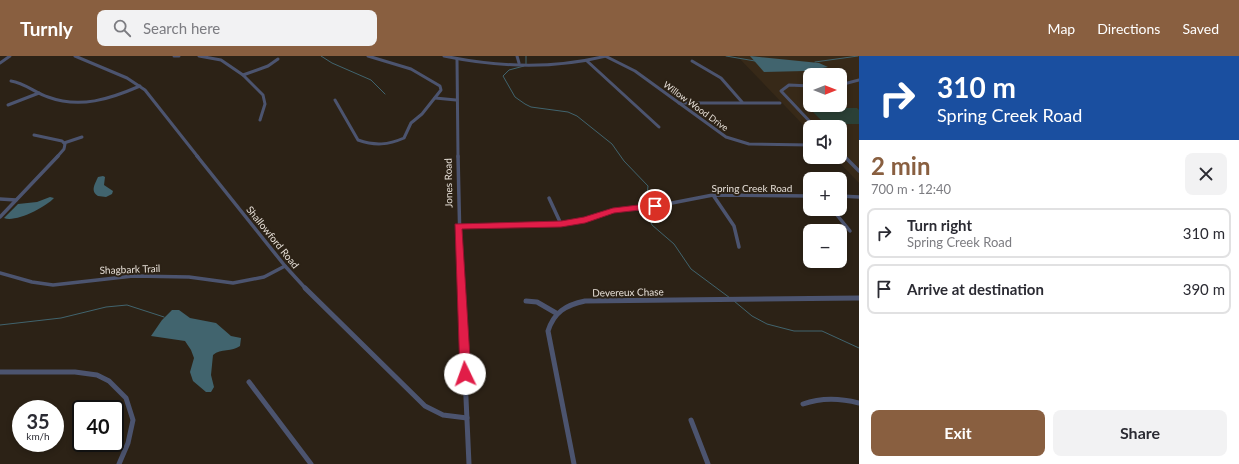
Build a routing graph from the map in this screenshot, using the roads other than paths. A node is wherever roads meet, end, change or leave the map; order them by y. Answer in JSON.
{"nodes":[{"id":1,"x":10,"y":56,"type":"edge"},
{"id":2,"x":75,"y":56,"type":"edge"},
{"id":3,"x":174,"y":56,"type":"edge"},
{"id":4,"x":179,"y":56,"type":"edge"},
{"id":5,"x":199,"y":56,"type":"edge"},
{"id":6,"x":368,"y":56,"type":"edge"},
{"id":7,"x":444,"y":56,"type":"edge"},
{"id":8,"x":517,"y":56,"type":"edge"},
{"id":9,"x":606,"y":56,"type":"edge"},
{"id":10,"x":278,"y":59,"type":"dead end"},
{"id":11,"x":456,"y":59,"type":"junction"},
{"id":12,"x":587,"y":61,"type":"junction"},
{"id":13,"x":692,"y":61,"type":"dead end"},
{"id":14,"x":0,"y":63,"type":"edge"},
{"id":15,"x":519,"y":63,"type":"junction"},
{"id":16,"x":243,"y":75,"type":"junction"},
{"id":17,"x":859,"y":80,"type":"edge"},
{"id":18,"x":11,"y":81,"type":"dead end"},
{"id":19,"x":847,"y":83,"type":"edge"},
{"id":20,"x":140,"y":86,"type":"junction"},
{"id":21,"x":803,"y":86,"type":"edge"},
{"id":22,"x":39,"y":92,"type":"junction"},
{"id":23,"x":435,"y":98,"type":"junction"},
{"id":24,"x":456,"y":99,"type":"junction"},
{"id":25,"x":335,"y":100,"type":"dead end"},
{"id":26,"x":742,"y":102,"type":"junction"},
{"id":27,"x":679,"y":103,"type":"junction"},
{"id":28,"x":780,"y":103,"type":"dead end"},
{"id":29,"x":8,"y":105,"type":"dead end"},
{"id":30,"x":260,"y":120,"type":"dead end"},
{"id":31,"x":808,"y":120,"type":"edge"},
{"id":32,"x":659,"y":127,"type":"dead end"},
{"id":33,"x":34,"y":135,"type":"dead end"},
{"id":34,"x":81,"y":136,"type":"dead end"},
{"id":35,"x":64,"y":143,"type":"junction"},
{"id":36,"x":803,"y":145,"type":"edge"},
{"id":37,"x":847,"y":159,"type":"edge"},
{"id":38,"x":859,"y":171,"type":"edge"},
{"id":39,"x":713,"y":196,"type":"junction"},
{"id":40,"x":803,"y":196,"type":"edge"},
{"id":41,"x":847,"y":196,"type":"edge"},
{"id":42,"x":859,"y":196,"type":"edge"},
{"id":43,"x":549,"y":198,"type":"dead end"},
{"id":44,"x":0,"y":199,"type":"edge"},
{"id":45,"x":16,"y":200,"type":"junction"},
{"id":46,"x":838,"y":216,"type":"edge"},
{"id":47,"x":0,"y":217,"type":"edge"},
{"id":48,"x":561,"y":224,"type":"junction"},
{"id":49,"x":458,"y":226,"type":"junction"},
{"id":50,"x":850,"y":231,"type":"dead end"},
{"id":51,"x":739,"y":247,"type":"dead end"},
{"id":52,"x":285,"y":266,"type":"junction"},
{"id":53,"x":0,"y":273,"type":"edge"},
{"id":54,"x":859,"y":298,"type":"edge"},
{"id":55,"x":526,"y":301,"type":"dead end"},
{"id":56,"x":556,"y":313,"type":"junction"},
{"id":57,"x":0,"y":372,"type":"edge"},
{"id":58,"x":249,"y":382,"type":"dead end"},
{"id":59,"x":859,"y":403,"type":"edge"},
{"id":60,"x":803,"y":404,"type":"dead end"},
{"id":61,"x":468,"y":418,"type":"junction"},
{"id":62,"x":691,"y":420,"type":"dead end"},
{"id":63,"x":119,"y":464,"type":"edge"},
{"id":64,"x":311,"y":464,"type":"edge"},
{"id":65,"x":469,"y":464,"type":"edge"},
{"id":66,"x":574,"y":464,"type":"edge"},
{"id":67,"x":708,"y":464,"type":"edge"}],
"edges":[{"from":1,"to":14,"type":"street"},
{"from":2,"to":20,"type":"street","name":"Shallowford Road"},
{"from":3,"to":4,"type":"street"},
{"from":5,"to":16,"type":"street"},
{"from":6,"to":23,"type":"street"},
{"from":7,"to":11,"type":"street"},
{"from":8,"to":15,"type":"street"},
{"from":9,"to":12,"type":"street"},
{"from":9,"to":27,"type":"street","name":"Willow Wood Drive"},
{"from":10,"to":16,"type":"street"},
{"from":11,"to":15,"type":"street"},
{"from":11,"to":24,"type":"street","name":"Jones Road"},
{"from":12,"to":15,"type":"street"},
{"from":12,"to":32,"type":"street"},
{"from":13,"to":26,"type":"street"},
{"from":16,"to":30,"type":"street"},
{"from":17,"to":19,"type":"street"},
{"from":18,"to":22,"type":"street"},
{"from":20,"to":22,"type":"street"},
{"from":20,"to":52,"type":"street","name":"Shallowford Road"},
{"from":21,"to":31,"type":"street"},
{"from":22,"to":29,"type":"street"},
{"from":23,"to":24,"type":"street"},
{"from":23,"to":25,"type":"street"},
{"from":24,"to":49,"type":"street","name":"Jones Road"},
{"from":26,"to":27,"type":"street"},
{"from":26,"to":28,"type":"street"},
{"from":27,"to":36,"type":"street","name":"Willow Wood Drive"},
{"from":33,"to":35,"type":"street"},
{"from":34,"to":35,"type":"street"},
{"from":35,"to":45,"type":"street"},
{"from":37,"to":38,"type":"street"},
{"from":39,"to":40,"type":"street","name":"Spring Creek Road"},
{"from":39,"to":48,"type":"street","name":"Spring Creek Road"},
{"from":39,"to":51,"type":"street"},
{"from":41,"to":42,"type":"street"},
{"from":43,"to":48,"type":"street"},
{"from":44,"to":45,"type":"street"},
{"from":45,"to":47,"type":"street"},
{"from":46,"to":50,"type":"street"},
{"from":48,"to":49,"type":"street","name":"Spring Creek Road"},
{"from":49,"to":61,"type":"street","name":"Jones Road"},
{"from":52,"to":53,"type":"street","name":"Shagbark Trail"},
{"from":52,"to":61,"type":"street","name":"Shallowford Road"},
{"from":54,"to":56,"type":"street","name":"Devereux Chase"},
{"from":55,"to":56,"type":"street"},
{"from":56,"to":66,"type":"street"},
{"from":57,"to":63,"type":"street"},
{"from":58,"to":64,"type":"street"},
{"from":59,"to":60,"type":"street"},
{"from":61,"to":65,"type":"street","name":"Jones Road"},
{"from":62,"to":67,"type":"street"}]}
